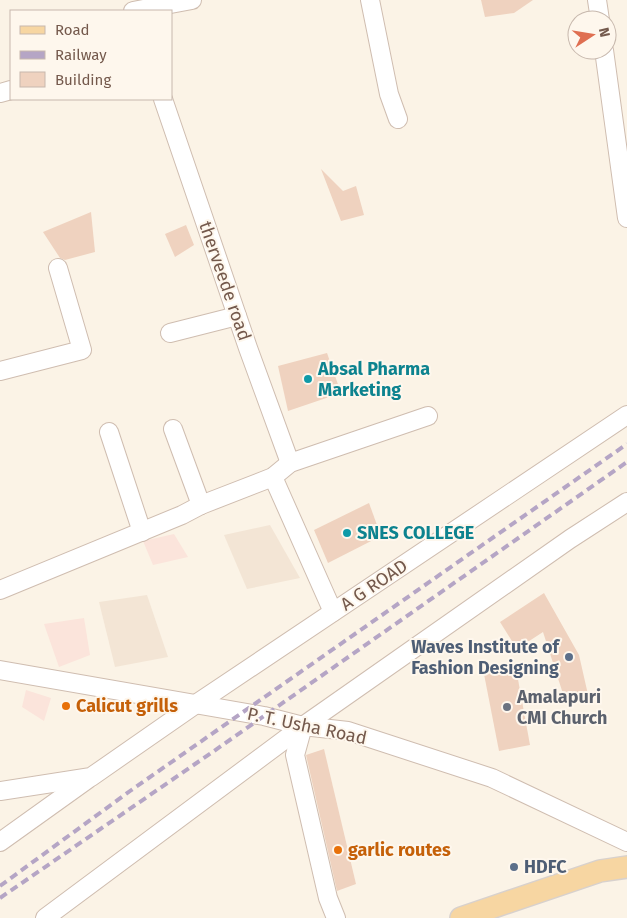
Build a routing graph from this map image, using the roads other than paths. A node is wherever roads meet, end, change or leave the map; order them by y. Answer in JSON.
{"nodes":[{"id":1,"x":192,"y":0,"type":"edge"},
{"id":2,"x":370,"y":0,"type":"edge"},
{"id":3,"x":138,"y":10,"type":"edge"},
{"id":4,"x":605,"y":60,"type":"edge"},
{"id":5,"x":163,"y":100,"type":"edge"},
{"id":6,"x":398,"y":119,"type":"dead end"},
{"id":7,"x":627,"y":218,"type":"edge"},
{"id":8,"x":58,"y":268,"type":"dead end"},
{"id":9,"x":237,"y":316,"type":"junction"},
{"id":10,"x":170,"y":333,"type":"dead end"},
{"id":11,"x":0,"y":371,"type":"edge"},
{"id":12,"x":627,"y":415,"type":"edge"},
{"id":13,"x":428,"y":416,"type":"dead end"},
{"id":14,"x":173,"y":429,"type":"dead end"},
{"id":15,"x":108,"y":432,"type":"dead end"},
{"id":16,"x":290,"y":462,"type":"junction"},
{"id":17,"x":273,"y":477,"type":"junction"},
{"id":18,"x":627,"y":502,"type":"edge"},
{"id":19,"x":201,"y":505,"type":"junction"},
{"id":20,"x":142,"y":532,"type":"junction"},
{"id":21,"x":0,"y":590,"type":"edge"},
{"id":22,"x":333,"y":612,"type":"junction"},
{"id":23,"x":0,"y":670,"type":"edge"},
{"id":24,"x":196,"y":704,"type":"junction"},
{"id":25,"x":304,"y":726,"type":"junction"},
{"id":26,"x":90,"y":777,"type":"junction"},
{"id":27,"x":0,"y":791,"type":"edge"},
{"id":28,"x":0,"y":842,"type":"edge"},
{"id":29,"x":627,"y":842,"type":"edge"},
{"id":30,"x":627,"y":867,"type":"edge"},
{"id":31,"x":57,"y":912,"type":"edge"},
{"id":32,"x":45,"y":918,"type":"edge"},
{"id":33,"x":336,"y":918,"type":"edge"},
{"id":34,"x":461,"y":918,"type":"edge"}],
"edges":[{"from":1,"to":3,"type":"street"},
{"from":2,"to":6,"type":"street"},
{"from":4,"to":7,"type":"street"},
{"from":5,"to":9,"type":"street","name":"therveede road"},
{"from":8,"to":11,"type":"street"},
{"from":9,"to":10,"type":"street"},
{"from":9,"to":16,"type":"street","name":"therveede road"},
{"from":12,"to":22,"type":"street","name":"A G ROAD"},
{"from":13,"to":16,"type":"street"},
{"from":14,"to":19,"type":"street"},
{"from":15,"to":20,"type":"street"},
{"from":16,"to":17,"type":"street"},
{"from":17,"to":19,"type":"street"},
{"from":17,"to":22,"type":"street"},
{"from":18,"to":25,"type":"street"},
{"from":19,"to":20,"type":"street"},
{"from":20,"to":21,"type":"street"},
{"from":22,"to":24,"type":"street","name":"A G ROAD"},
{"from":23,"to":24,"type":"street","name":"P. T. Usha Road"},
{"from":24,"to":25,"type":"street","name":"P. T. Usha Road"},
{"from":24,"to":26,"type":"street","name":"A G ROAD"},
{"from":25,"to":29,"type":"street","name":"P. T. Usha Road"},
{"from":25,"to":31,"type":"street"},
{"from":25,"to":33,"type":"street"},
{"from":26,"to":27,"type":"street"},
{"from":26,"to":28,"type":"street","name":"A G ROAD"},
{"from":30,"to":34,"type":"main road"},
{"from":31,"to":32,"type":"street"}]}
